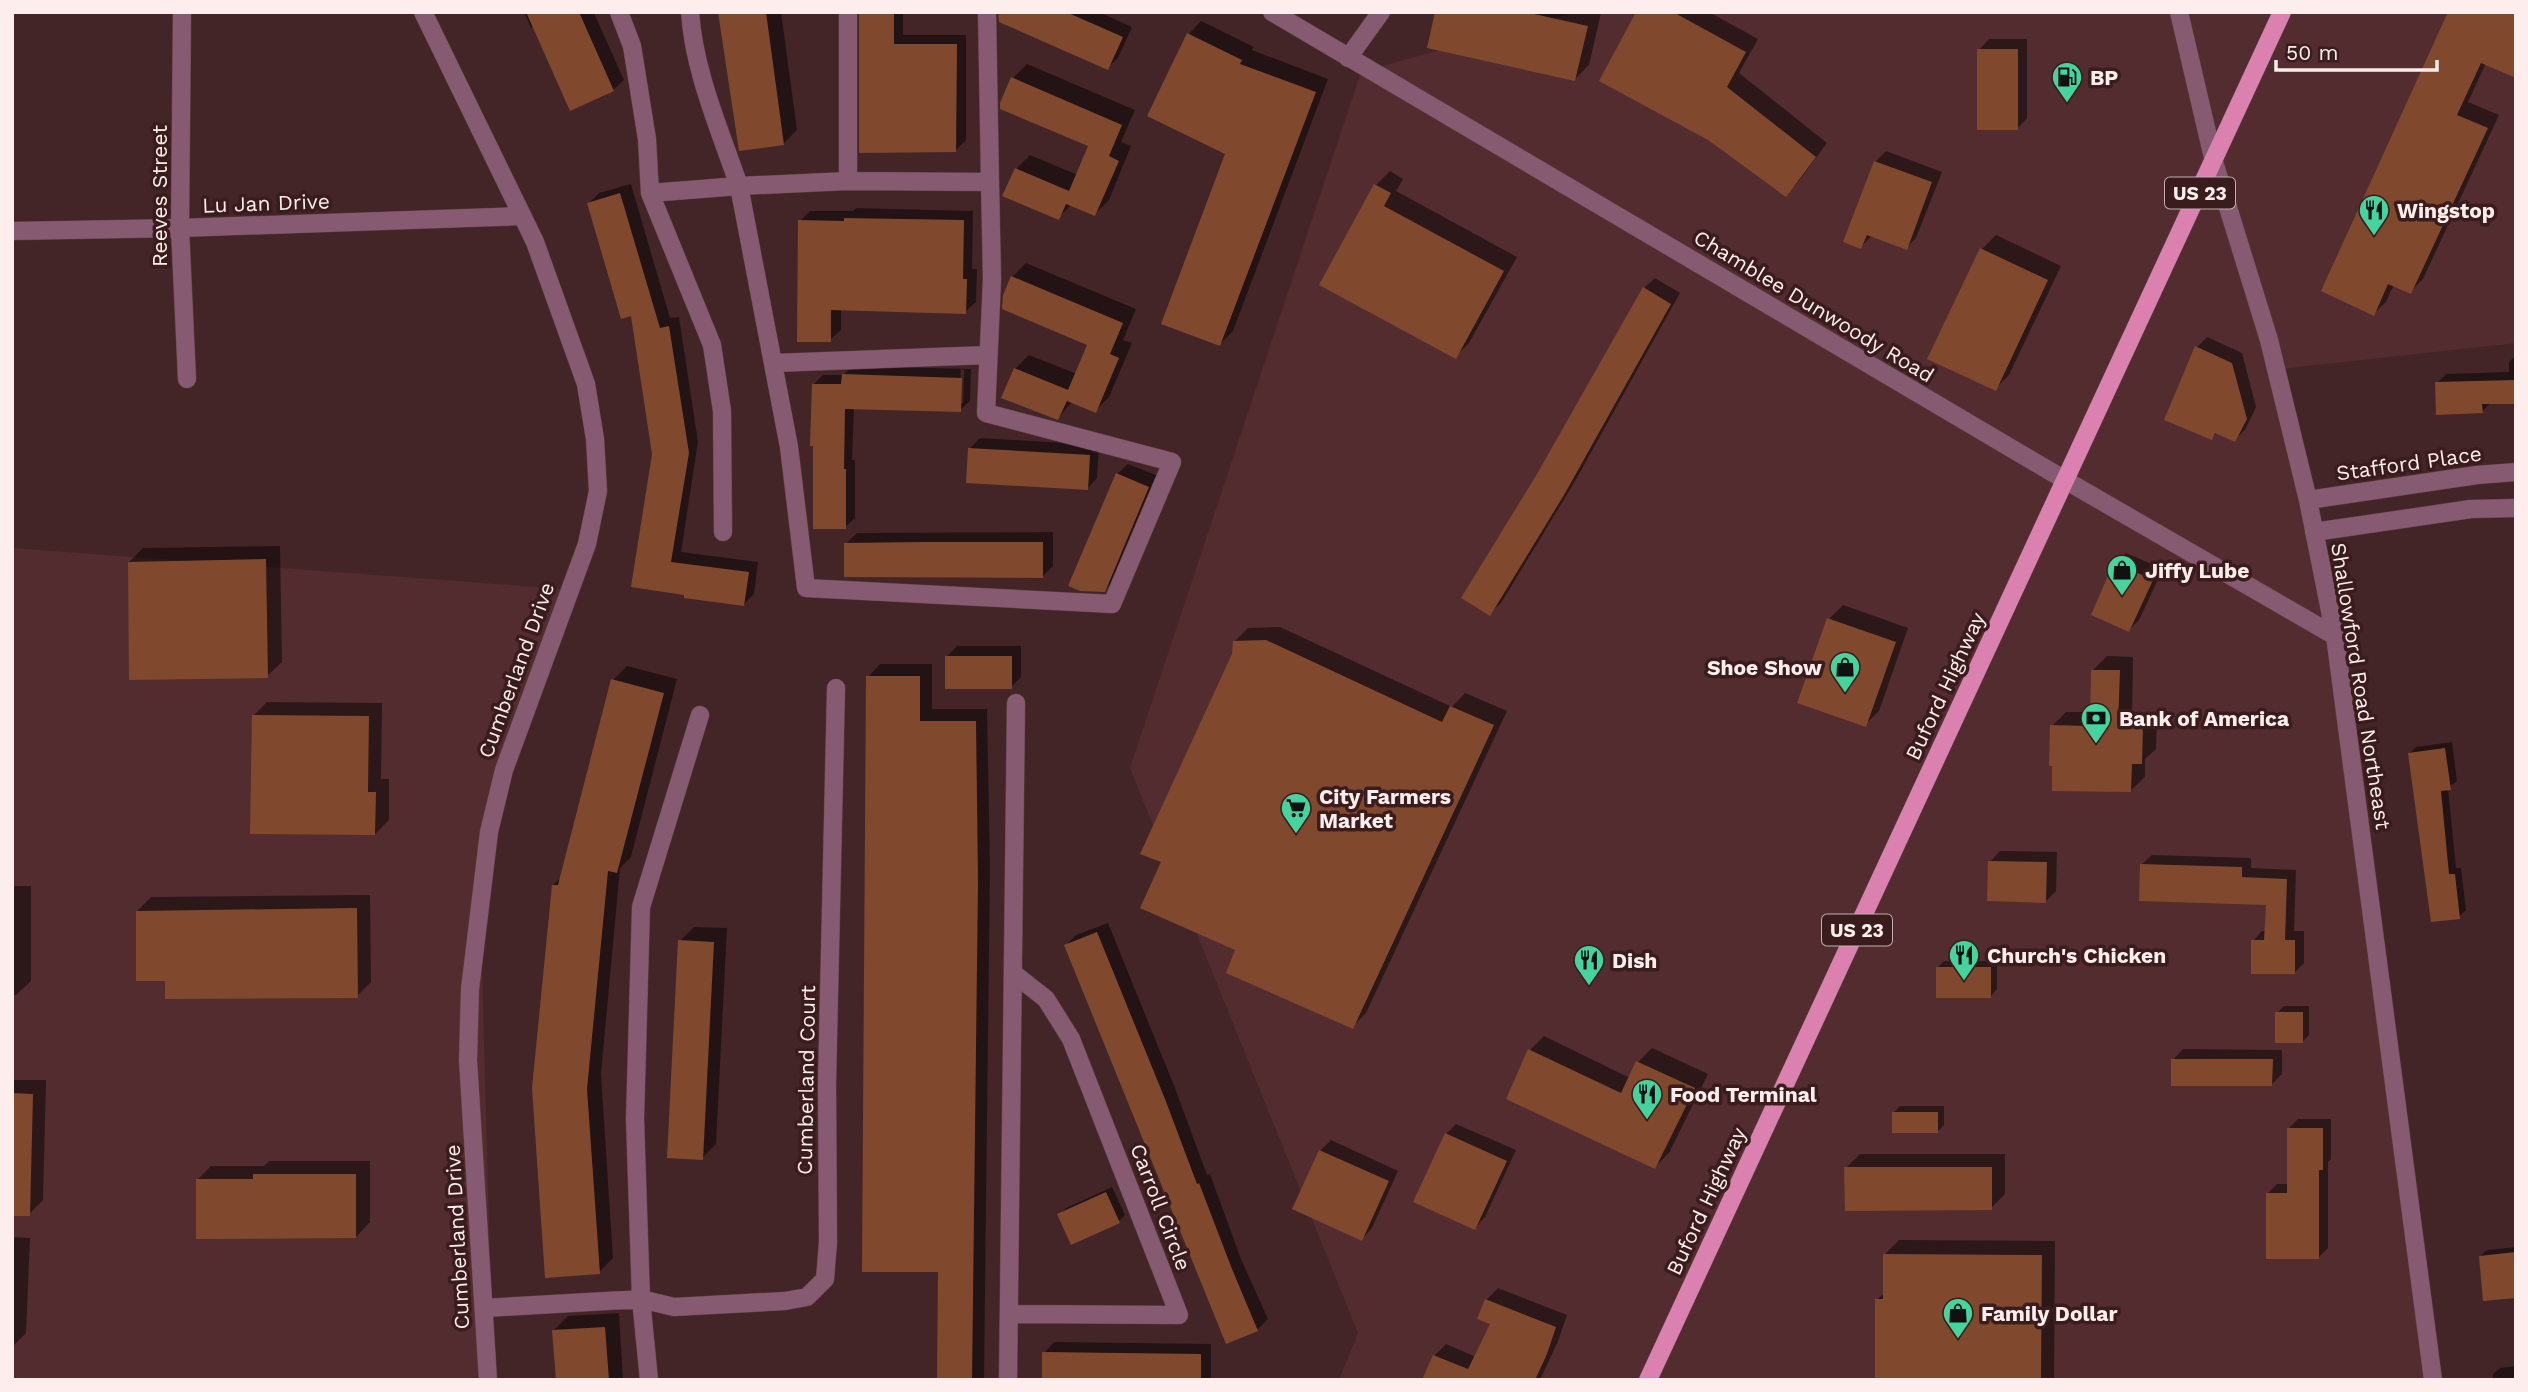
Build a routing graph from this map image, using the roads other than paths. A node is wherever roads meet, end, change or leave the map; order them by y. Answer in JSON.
{"nodes":[{"id":1,"x":182,"y":12,"type":"edge"},
{"id":2,"x":423,"y":12,"type":"edge"},
{"id":3,"x":619,"y":12,"type":"edge"},
{"id":4,"x":690,"y":12,"type":"edge"},
{"id":5,"x":848,"y":12,"type":"edge"},
{"id":6,"x":987,"y":12,"type":"edge"},
{"id":7,"x":1272,"y":12,"type":"edge"},
{"id":8,"x":1381,"y":12,"type":"edge"},
{"id":9,"x":2179,"y":12,"type":"edge"},
{"id":10,"x":2282,"y":12,"type":"edge"},
{"id":11,"x":1348,"y":58,"type":"junction"},
{"id":12,"x":2214,"y":162,"type":"junction"},
{"id":13,"x":848,"y":181,"type":"junction"},
{"id":14,"x":990,"y":181,"type":"junction"},
{"id":15,"x":739,"y":186,"type":"junction"},
{"id":16,"x":650,"y":193,"type":"junction"},
{"id":17,"x":521,"y":216,"type":"junction"},
{"id":18,"x":180,"y":229,"type":"junction"},
{"id":19,"x":12,"y":231,"type":"edge"},
{"id":20,"x":988,"y":355,"type":"junction"},
{"id":21,"x":774,"y":363,"type":"junction"},
{"id":22,"x":187,"y":379,"type":"dead end"},
{"id":23,"x":2516,"y":472,"type":"edge"},
{"id":24,"x":2065,"y":480,"type":"junction"},
{"id":25,"x":2308,"y":500,"type":"junction"},
{"id":26,"x":2516,"y":508,"type":"edge"},
{"id":27,"x":723,"y":532,"type":"dead end"},
{"id":28,"x":2314,"y":532,"type":"junction"},
{"id":29,"x":2335,"y":636,"type":"junction"},
{"id":30,"x":836,"y":688,"type":"dead end"},
{"id":31,"x":1016,"y":703,"type":"dead end"},
{"id":32,"x":700,"y":715,"type":"dead end"},
{"id":33,"x":1013,"y":973,"type":"junction"},
{"id":34,"x":641,"y":1299,"type":"junction"},
{"id":35,"x":484,"y":1308,"type":"junction"},
{"id":36,"x":1009,"y":1314,"type":"junction"},
{"id":37,"x":488,"y":1380,"type":"edge"},
{"id":38,"x":649,"y":1380,"type":"edge"},
{"id":39,"x":1008,"y":1380,"type":"edge"},
{"id":40,"x":1648,"y":1380,"type":"edge"},
{"id":41,"x":2433,"y":1380,"type":"edge"}],
"edges":[{"from":1,"to":18,"type":"street","name":"Reeves Street"},
{"from":2,"to":17,"type":"street","name":"Cumberland Drive"},
{"from":3,"to":16,"type":"street"},
{"from":4,"to":15,"type":"street"},
{"from":5,"to":13,"type":"street"},
{"from":6,"to":14,"type":"street"},
{"from":7,"to":11,"type":"street","name":"Chamblee Dunwoody Road"},
{"from":8,"to":11,"type":"street"},
{"from":9,"to":12,"type":"street","name":"Shallowford Road Northeast"},
{"from":10,"to":12,"type":"main road","name":"Buford Highway","number":"US 23"},
{"from":11,"to":24,"type":"street","name":"Chamblee Dunwoody Road"},
{"from":12,"to":24,"type":"main road","name":"Buford Highway","number":"US 23"},
{"from":12,"to":25,"type":"street","name":"Shallowford Road Northeast"},
{"from":13,"to":14,"type":"street"},
{"from":13,"to":15,"type":"street"},
{"from":14,"to":20,"type":"street"},
{"from":15,"to":16,"type":"street"},
{"from":15,"to":21,"type":"street"},
{"from":16,"to":27,"type":"street"},
{"from":17,"to":18,"type":"street","name":"Lu Jan Drive"},
{"from":17,"to":35,"type":"street","name":"Cumberland Drive"},
{"from":18,"to":19,"type":"street","name":"Lu Jan Drive"},
{"from":18,"to":22,"type":"street","name":"Reeves Street"},
{"from":20,"to":21,"type":"street"},
{"from":20,"to":21,"type":"street"},
{"from":23,"to":25,"type":"street","name":"Stafford Place"},
{"from":24,"to":29,"type":"street","name":"Chamblee Dunwoody Road"},
{"from":24,"to":40,"type":"main road","name":"Buford Highway","number":"US 23"},
{"from":25,"to":28,"type":"street","name":"Shallowford Road Northeast"},
{"from":26,"to":28,"type":"street"},
{"from":28,"to":29,"type":"street","name":"Shallowford Road Northeast"},
{"from":29,"to":41,"type":"street","name":"Shallowford Road Northeast"},
{"from":30,"to":34,"type":"street","name":"Cumberland Court"},
{"from":31,"to":33,"type":"street"},
{"from":32,"to":34,"type":"street"},
{"from":33,"to":36,"type":"street"},
{"from":33,"to":36,"type":"street","name":"Carroll Circle"},
{"from":34,"to":35,"type":"street","name":"Cumberland Court"},
{"from":34,"to":38,"type":"street"},
{"from":35,"to":37,"type":"street","name":"Cumberland Drive"},
{"from":36,"to":39,"type":"street"}]}
